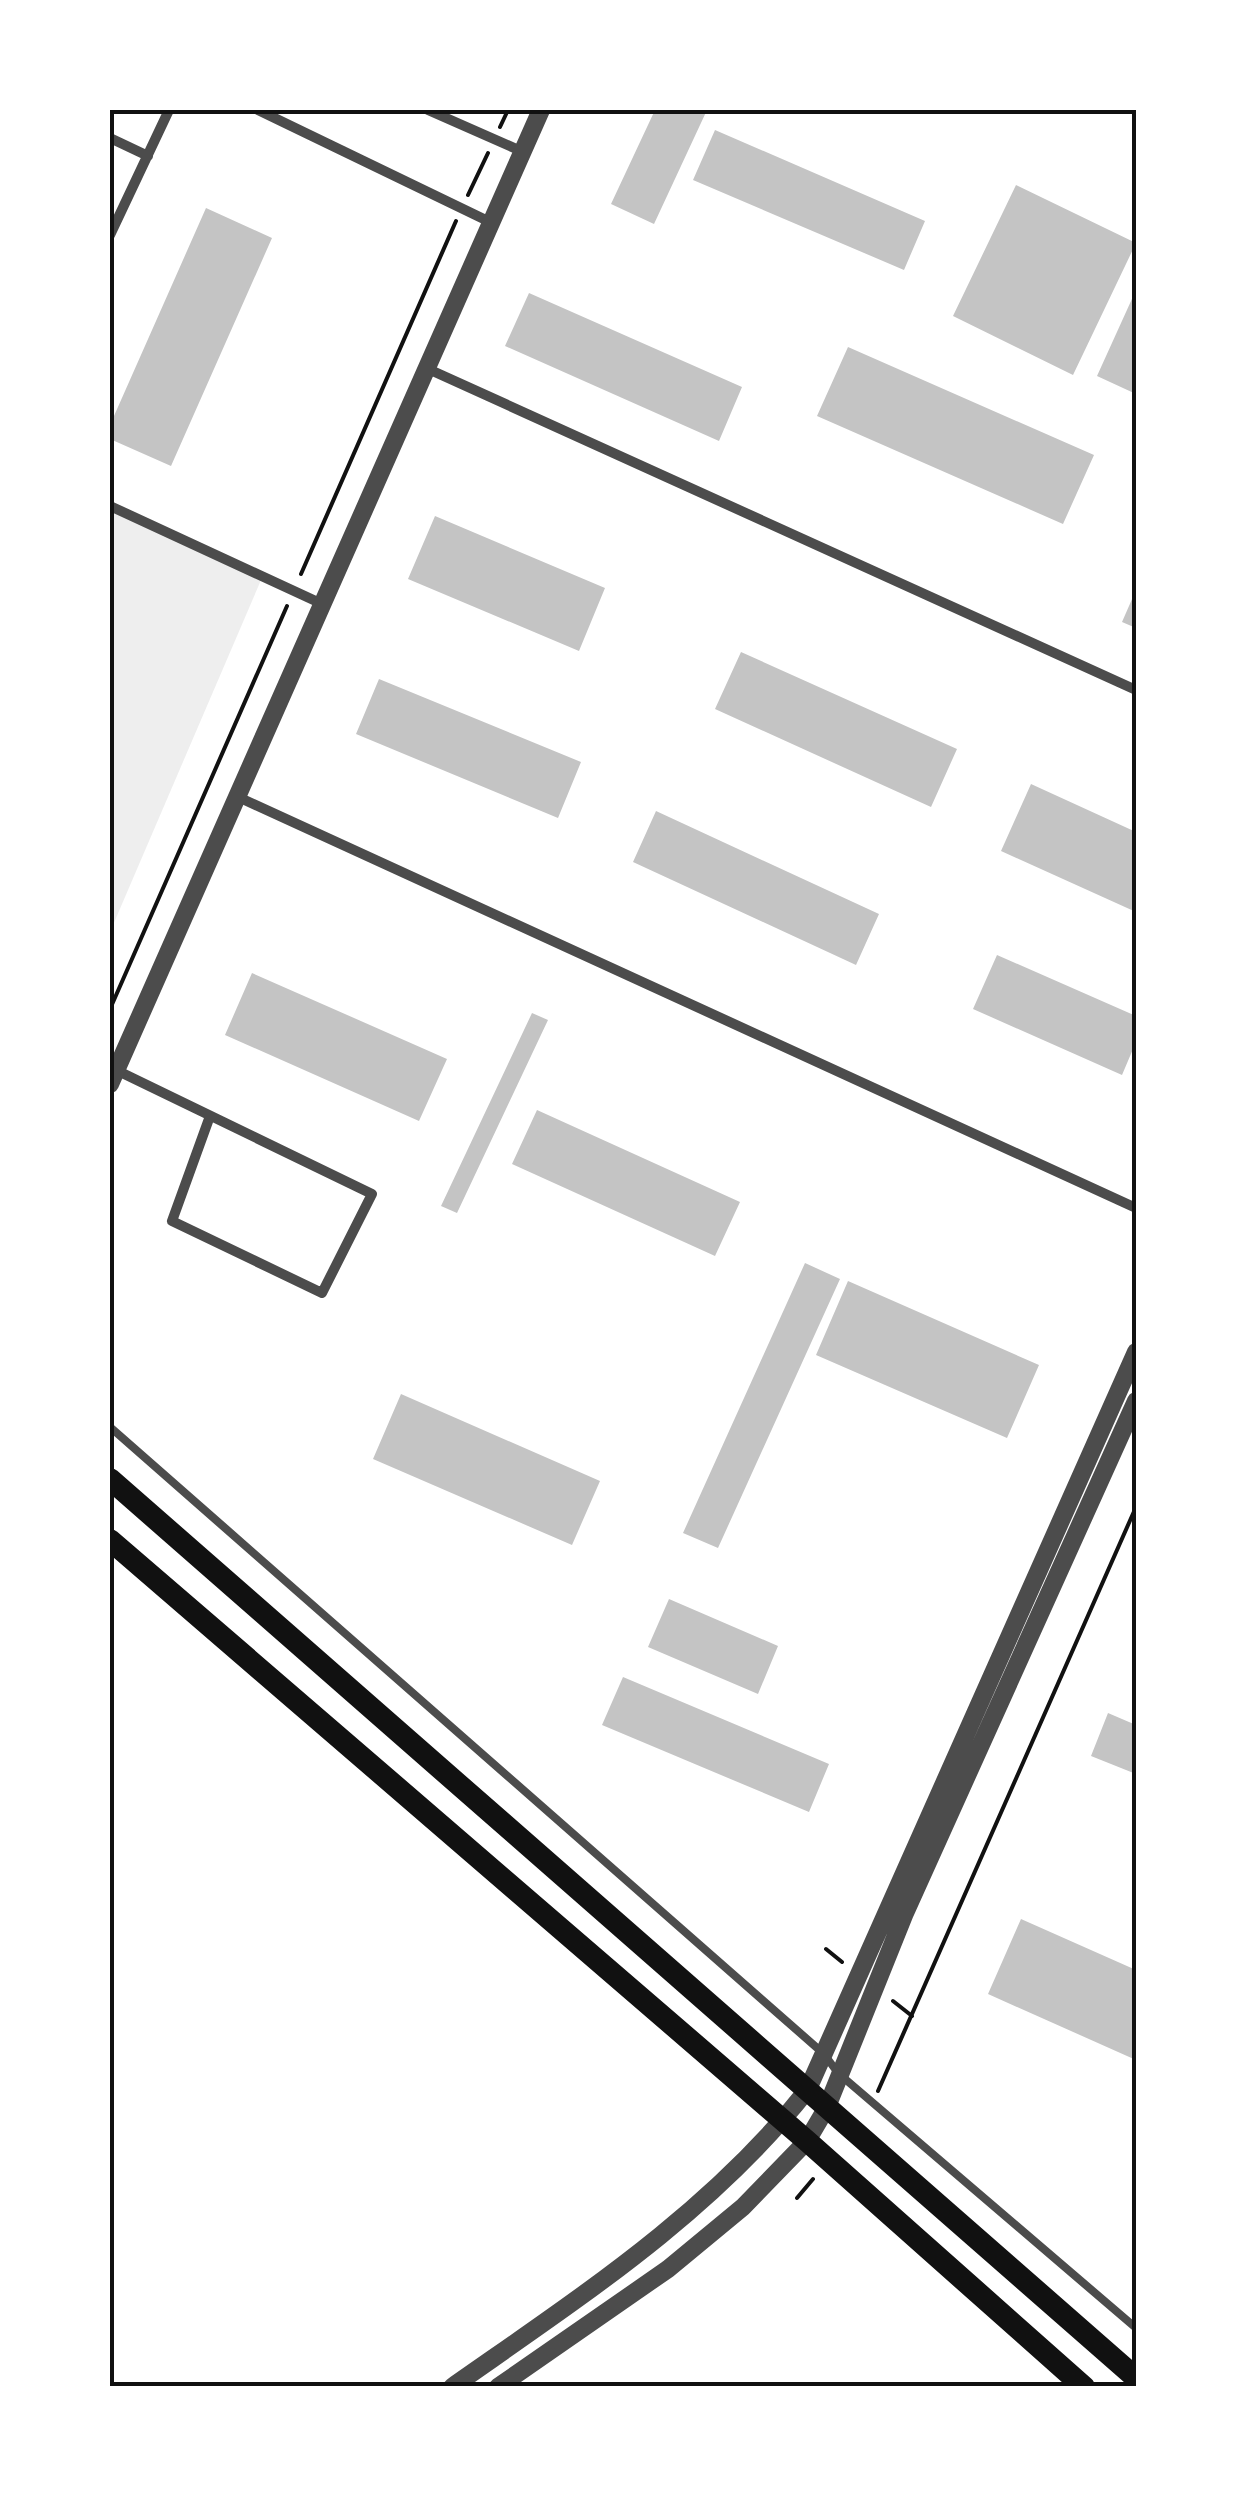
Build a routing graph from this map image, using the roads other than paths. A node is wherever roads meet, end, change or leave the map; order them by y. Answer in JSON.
{"nodes":[{"id":1,"x":169,"y":110,"type":"edge"},
{"id":2,"x":258,"y":110,"type":"edge"},
{"id":3,"x":428,"y":110,"type":"edge"},
{"id":4,"x":541,"y":110,"type":"edge"},
{"id":5,"x":110,"y":138,"type":"edge"},
{"id":6,"x":522,"y":152,"type":"junction"},
{"id":7,"x":148,"y":156,"type":"junction"},
{"id":8,"x":490,"y":222,"type":"junction"},
{"id":9,"x":110,"y":236,"type":"edge"},
{"id":10,"x":426,"y":368,"type":"junction"},
{"id":11,"x":110,"y":506,"type":"edge"},
{"id":12,"x":320,"y":603,"type":"junction"},
{"id":13,"x":1136,"y":690,"type":"edge"},
{"id":14,"x":236,"y":796,"type":"junction"},
{"id":15,"x":113,"y":1077,"type":"edge"},
{"id":16,"x":210,"y":1116,"type":"junction"},
{"id":17,"x":1136,"y":1208,"type":"edge"},
{"id":18,"x":1136,"y":1352,"type":"edge"},
{"id":19,"x":1136,"y":1401,"type":"edge"},
{"id":20,"x":110,"y":1428,"type":"edge"},
{"id":21,"x":110,"y":1478,"type":"edge"},
{"id":22,"x":110,"y":1540,"type":"edge"},
{"id":23,"x":824,"y":2054,"type":"junction"},
{"id":24,"x":838,"y":2073,"type":"junction"},
{"id":25,"x":808,"y":2089,"type":"junction"},
{"id":26,"x":827,"y":2106,"type":"junction"},
{"id":27,"x":783,"y":2121,"type":"junction"},
{"id":28,"x":807,"y":2141,"type":"junction"},
{"id":29,"x":1136,"y":2328,"type":"edge"},
{"id":30,"x":1136,"y":2378,"type":"edge"},
{"id":31,"x":452,"y":2387,"type":"edge"},
{"id":32,"x":498,"y":2387,"type":"edge"},
{"id":33,"x":1084,"y":2387,"type":"edge"}],
"edges":[{"from":1,"to":7,"type":"street"},
{"from":2,"to":8,"type":"street"},
{"from":3,"to":6,"type":"street"},
{"from":4,"to":6,"type":"street"},
{"from":5,"to":7,"type":"street"},
{"from":6,"to":8,"type":"street"},
{"from":7,"to":9,"type":"street"},
{"from":8,"to":10,"type":"street"},
{"from":10,"to":12,"type":"street"},
{"from":10,"to":13,"type":"street"},
{"from":11,"to":12,"type":"street"},
{"from":12,"to":14,"type":"street"},
{"from":14,"to":15,"type":"street"},
{"from":14,"to":17,"type":"street"},
{"from":15,"to":16,"type":"street"},
{"from":16,"to":16,"type":"street"},
{"from":18,"to":23,"type":"street"},
{"from":19,"to":24,"type":"street"},
{"from":20,"to":23,"type":"lane"},
{"from":21,"to":25,"type":"main road"},
{"from":22,"to":27,"type":"main road"},
{"from":23,"to":24,"type":"lane"},
{"from":23,"to":25,"type":"street"},
{"from":24,"to":26,"type":"street"},
{"from":24,"to":29,"type":"lane"},
{"from":25,"to":26,"type":"main road"},
{"from":25,"to":27,"type":"street"},
{"from":26,"to":28,"type":"street"},
{"from":26,"to":30,"type":"main road"},
{"from":27,"to":28,"type":"main road"},
{"from":27,"to":31,"type":"street"},
{"from":28,"to":32,"type":"street"},
{"from":28,"to":33,"type":"main road"}]}
